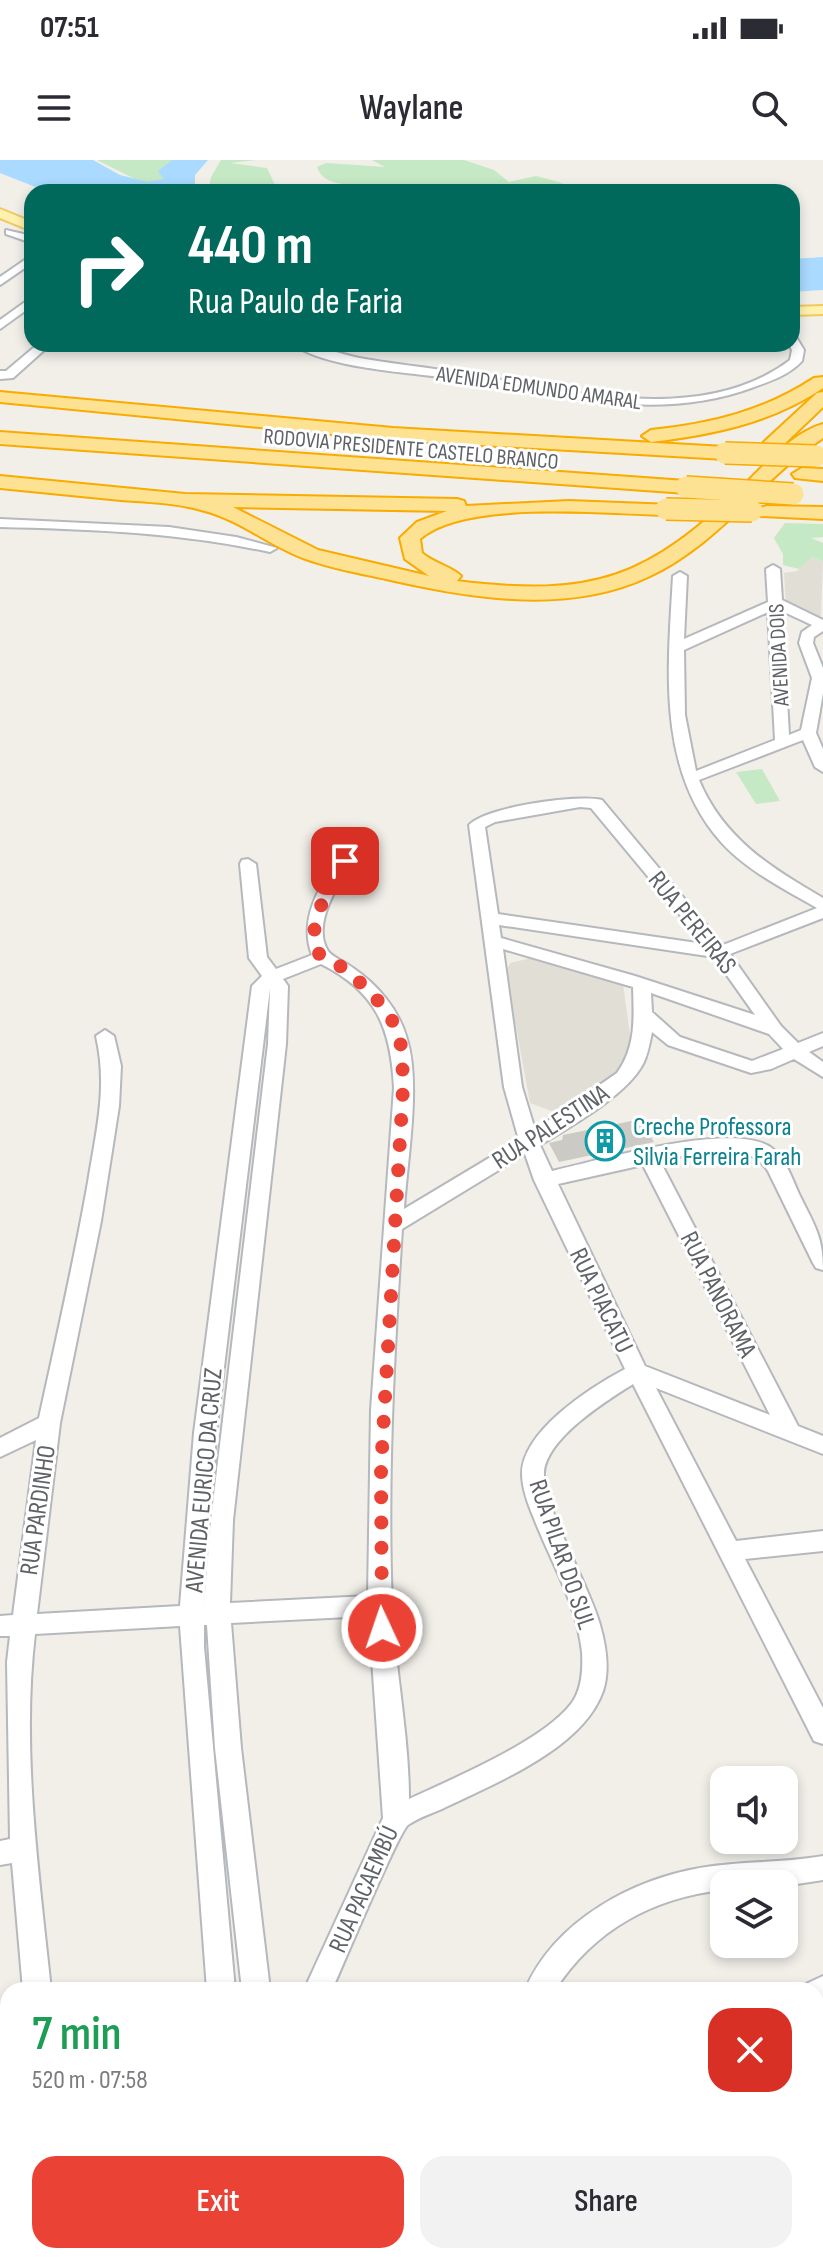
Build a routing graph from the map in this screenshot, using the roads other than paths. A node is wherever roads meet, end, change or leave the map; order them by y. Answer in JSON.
{"nodes":[{"id":1,"x":0,"y":213,"type":"edge"},
{"id":2,"x":8,"y":225,"type":"edge"},
{"id":3,"x":24,"y":264,"type":"edge"},
{"id":4,"x":0,"y":282,"type":"edge"},
{"id":5,"x":24,"y":306,"type":"edge"},
{"id":6,"x":823,"y":310,"type":"edge"},
{"id":7,"x":800,"y":311,"type":"edge"},
{"id":8,"x":0,"y":326,"type":"edge"},
{"id":9,"x":36,"y":352,"type":"edge"},
{"id":10,"x":328,"y":352,"type":"edge"},
{"id":11,"x":798,"y":352,"type":"edge"},
{"id":12,"x":0,"y":375,"type":"edge"},
{"id":13,"x":823,"y":380,"type":"edge"},
{"id":14,"x":0,"y":397,"type":"edge"},
{"id":15,"x":823,"y":397,"type":"edge"},
{"id":16,"x":0,"y":412,"type":"edge"},
{"id":17,"x":823,"y":430,"type":"edge"},
{"id":18,"x":469,"y":439,"type":"junction"},
{"id":19,"x":0,"y":440,"type":"edge"},
{"id":20,"x":116,"y":448,"type":"junction"},
{"id":21,"x":821,"y":462,"type":"edge"},
{"id":22,"x":0,"y":470,"type":"edge"},
{"id":23,"x":297,"y":480,"type":"dead end"},
{"id":24,"x":0,"y":482,"type":"edge"},
{"id":25,"x":328,"y":483,"type":"dead end"},
{"id":26,"x":823,"y":495,"type":"edge"},
{"id":27,"x":144,"y":496,"type":"junction"},
{"id":28,"x":185,"y":500,"type":"junction"},
{"id":29,"x":590,"y":507,"type":"junction"},
{"id":30,"x":823,"y":513,"type":"edge"},
{"id":31,"x":0,"y":523,"type":"edge"},
{"id":32,"x":270,"y":548,"type":"dead end"},
{"id":33,"x":773,"y":569,"type":"dead end"},
{"id":34,"x":680,"y":576,"type":"dead end"},
{"id":35,"x":776,"y":603,"type":"junction"},
{"id":36,"x":823,"y":625,"type":"edge"},
{"id":37,"x":678,"y":647,"type":"junction"},
{"id":38,"x":820,"y":683,"type":"edge"},
{"id":39,"x":808,"y":733,"type":"junction"},
{"id":40,"x":782,"y":740,"type":"junction"},
{"id":41,"x":823,"y":767,"type":"edge"},
{"id":42,"x":691,"y":778,"type":"junction"},
{"id":43,"x":477,"y":836,"type":"joint"},
{"id":44,"x":345,"y":861,"type":"dead end"},
{"id":45,"x":248,"y":864,"type":"dead end"},
{"id":46,"x":823,"y":905,"type":"edge"},
{"id":47,"x":823,"y":912,"type":"edge"},
{"id":48,"x":489,"y":918,"type":"junction"},
{"id":49,"x":493,"y":941,"type":"junction"},
{"id":50,"x":720,"y":952,"type":"junction"},
{"id":51,"x":322,"y":957,"type":"junction"},
{"id":52,"x":272,"y":977,"type":"junction"},
{"id":53,"x":642,"y":984,"type":"junction"},
{"id":54,"x":644,"y":1015,"type":"junction"},
{"id":55,"x":775,"y":1030,"type":"junction"},
{"id":56,"x":105,"y":1036,"type":"dead end"},
{"id":57,"x":823,"y":1039,"type":"edge"},
{"id":58,"x":795,"y":1051,"type":"junction"},
{"id":59,"x":823,"y":1071,"type":"edge"},
{"id":60,"x":529,"y":1141,"type":"junction"},
{"id":61,"x":648,"y":1157,"type":"junction"},
{"id":62,"x":544,"y":1180,"type":"junction"},
{"id":63,"x":393,"y":1225,"type":"junction"},
{"id":64,"x":227,"y":1246,"type":"junction"},
{"id":65,"x":254,"y":1246,"type":"junction"},
{"id":66,"x":823,"y":1263,"type":"edge"},
{"id":67,"x":637,"y":1372,"type":"junction"},
{"id":68,"x":49,"y":1423,"type":"junction"},
{"id":69,"x":790,"y":1432,"type":"junction"},
{"id":70,"x":823,"y":1445,"type":"edge"},
{"id":71,"x":0,"y":1448,"type":"edge"},
{"id":72,"x":823,"y":1541,"type":"edge"},
{"id":73,"x":731,"y":1551,"type":"junction"},
{"id":74,"x":380,"y":1605,"type":"junction"},
{"id":75,"x":219,"y":1614,"type":"junction"},
{"id":76,"x":192,"y":1617,"type":"junction"},
{"id":77,"x":11,"y":1626,"type":"edge"},
{"id":78,"x":823,"y":1733,"type":"edge"},
{"id":79,"x":10,"y":1770,"type":"edge"},
{"id":80,"x":396,"y":1818,"type":"junction"},
{"id":81,"x":12,"y":1851,"type":"edge"},
{"id":82,"x":823,"y":1868,"type":"edge"},
{"id":83,"x":36,"y":1982,"type":"edge"},
{"id":84,"x":220,"y":1982,"type":"edge"},
{"id":85,"x":255,"y":1982,"type":"edge"},
{"id":86,"x":322,"y":1982,"type":"edge"},
{"id":87,"x":544,"y":1982,"type":"edge"}],
"edges":[{"from":1,"to":2,"type":"main road"},
{"from":3,"to":4,"type":"street"},
{"from":5,"to":8,"type":"street"},
{"from":6,"to":7,"type":"main road"},
{"from":9,"to":12,"type":"street"},
{"from":10,"to":11,"type":"street","name":"AVENIDA EDMUNDO AMARAL"},
{"from":13,"to":18,"type":"highway"},
{"from":14,"to":18,"type":"highway","name":"RODOVIA PRESIDENTE CASTELO BRANCO"},
{"from":15,"to":29,"type":"highway"},
{"from":16,"to":21,"type":"highway","name":"RODOVIA PRESIDENTE CASTELO BRANCO"},
{"from":17,"to":28,"type":"highway"},
{"from":18,"to":21,"type":"highway","name":"RODOVIA PRESIDENTE CASTELO BRANCO","bridge":true},
{"from":19,"to":20,"type":"highway","name":"RODOVIA PRESIDENTE CASTELO BRANCO"},
{"from":20,"to":23,"type":"highway"},
{"from":20,"to":26,"type":"highway","name":"RODOVIA PRESIDENTE CASTELO BRANCO","bridge":true},
{"from":22,"to":27,"type":"highway"},
{"from":24,"to":27,"type":"highway"},
{"from":25,"to":29,"type":"highway"},
{"from":27,"to":28,"type":"highway"},
{"from":28,"to":29,"type":"highway"},
{"from":29,"to":30,"type":"highway","bridge":true},
{"from":31,"to":32,"type":"street"},
{"from":33,"to":35,"type":"street","name":"AVENIDA DOIS"},
{"from":34,"to":37,"type":"street"},
{"from":35,"to":36,"type":"street"},
{"from":35,"to":37,"type":"street"},
{"from":35,"to":40,"type":"street","name":"AVENIDA DOIS"},
{"from":36,"to":38,"type":"street"},
{"from":37,"to":42,"type":"street"},
{"from":38,"to":39,"type":"street"},
{"from":39,"to":40,"type":"street"},
{"from":39,"to":41,"type":"street"},
{"from":40,"to":42,"type":"street"},
{"from":42,"to":46,"type":"street"},
{"from":43,"to":48,"type":"street","name":"RUA PIACATU"},
{"from":43,"to":50,"type":"street","name":"RUA PEREIRAS"},
{"from":44,"to":51,"type":"street"},
{"from":45,"to":52,"type":"street","name":"AVENIDA EURICO DA CRUZ"},
{"from":47,"to":50,"type":"street"},
{"from":48,"to":49,"type":"street","name":"RUA PIACATU"},
{"from":48,"to":50,"type":"street"},
{"from":49,"to":53,"type":"street"},
{"from":49,"to":60,"type":"street","name":"RUA PIACATU"},
{"from":50,"to":55,"type":"street","name":"RUA PEREIRAS"},
{"from":51,"to":52,"type":"street"},
{"from":51,"to":63,"type":"street","name":"RUA PACAEMBÚ"},
{"from":52,"to":64,"type":"street","name":"AVENIDA EURICO DA CRUZ"},
{"from":52,"to":65,"type":"street","name":"AVENIDA EURICO DA CRUZ"},
{"from":53,"to":54,"type":"street","name":"RUA PALESTINA"},
{"from":53,"to":55,"type":"street"},
{"from":54,"to":58,"type":"street"},
{"from":54,"to":60,"type":"street","name":"RUA PALESTINA"},
{"from":55,"to":58,"type":"street","name":"RUA PEREIRAS"},
{"from":56,"to":68,"type":"street","name":"RUA PARDINHO"},
{"from":57,"to":58,"type":"street"},
{"from":58,"to":59,"type":"street","name":"RUA PEREIRAS"},
{"from":60,"to":62,"type":"street","name":"RUA PIACATU"},
{"from":60,"to":63,"type":"street","name":"RUA PALESTINA"},
{"from":61,"to":62,"type":"street"},
{"from":61,"to":66,"type":"street"},
{"from":61,"to":69,"type":"street","name":"RUA PANORAMA"},
{"from":62,"to":67,"type":"street","name":"RUA PIACATU"},
{"from":63,"to":74,"type":"street","name":"RUA PACAEMBÚ"},
{"from":64,"to":65,"type":"street"},
{"from":64,"to":76,"type":"street","name":"AVENIDA EURICO DA CRUZ"},
{"from":65,"to":75,"type":"street","name":"AVENIDA EURICO DA CRUZ"},
{"from":67,"to":69,"type":"street"},
{"from":67,"to":73,"type":"street","name":"RUA PIACATU"},
{"from":67,"to":80,"type":"street","name":"RUA PILAR DO SUL"},
{"from":68,"to":71,"type":"street"},
{"from":68,"to":77,"type":"street","name":"RUA PARDINHO"},
{"from":69,"to":70,"type":"street"},
{"from":72,"to":73,"type":"street"},
{"from":73,"to":78,"type":"street","name":"RUA PIACATU"},
{"from":74,"to":75,"type":"street"},
{"from":74,"to":80,"type":"street","name":"RUA PACAEMBÚ"},
{"from":75,"to":76,"type":"street"},
{"from":75,"to":85,"type":"street","name":"AVENIDA EURICO DA CRUZ"},
{"from":76,"to":77,"type":"street"},
{"from":76,"to":84,"type":"street","name":"AVENIDA EURICO DA CRUZ"},
{"from":77,"to":79,"type":"street","name":"RUA PARDINHO"},
{"from":79,"to":81,"type":"street","name":"RUA PARDINHO"},
{"from":80,"to":86,"type":"street","name":"RUA PACAEMBÚ"},
{"from":81,"to":83,"type":"street","name":"RUA PARDINHO"},
{"from":82,"to":87,"type":"street"}]}
